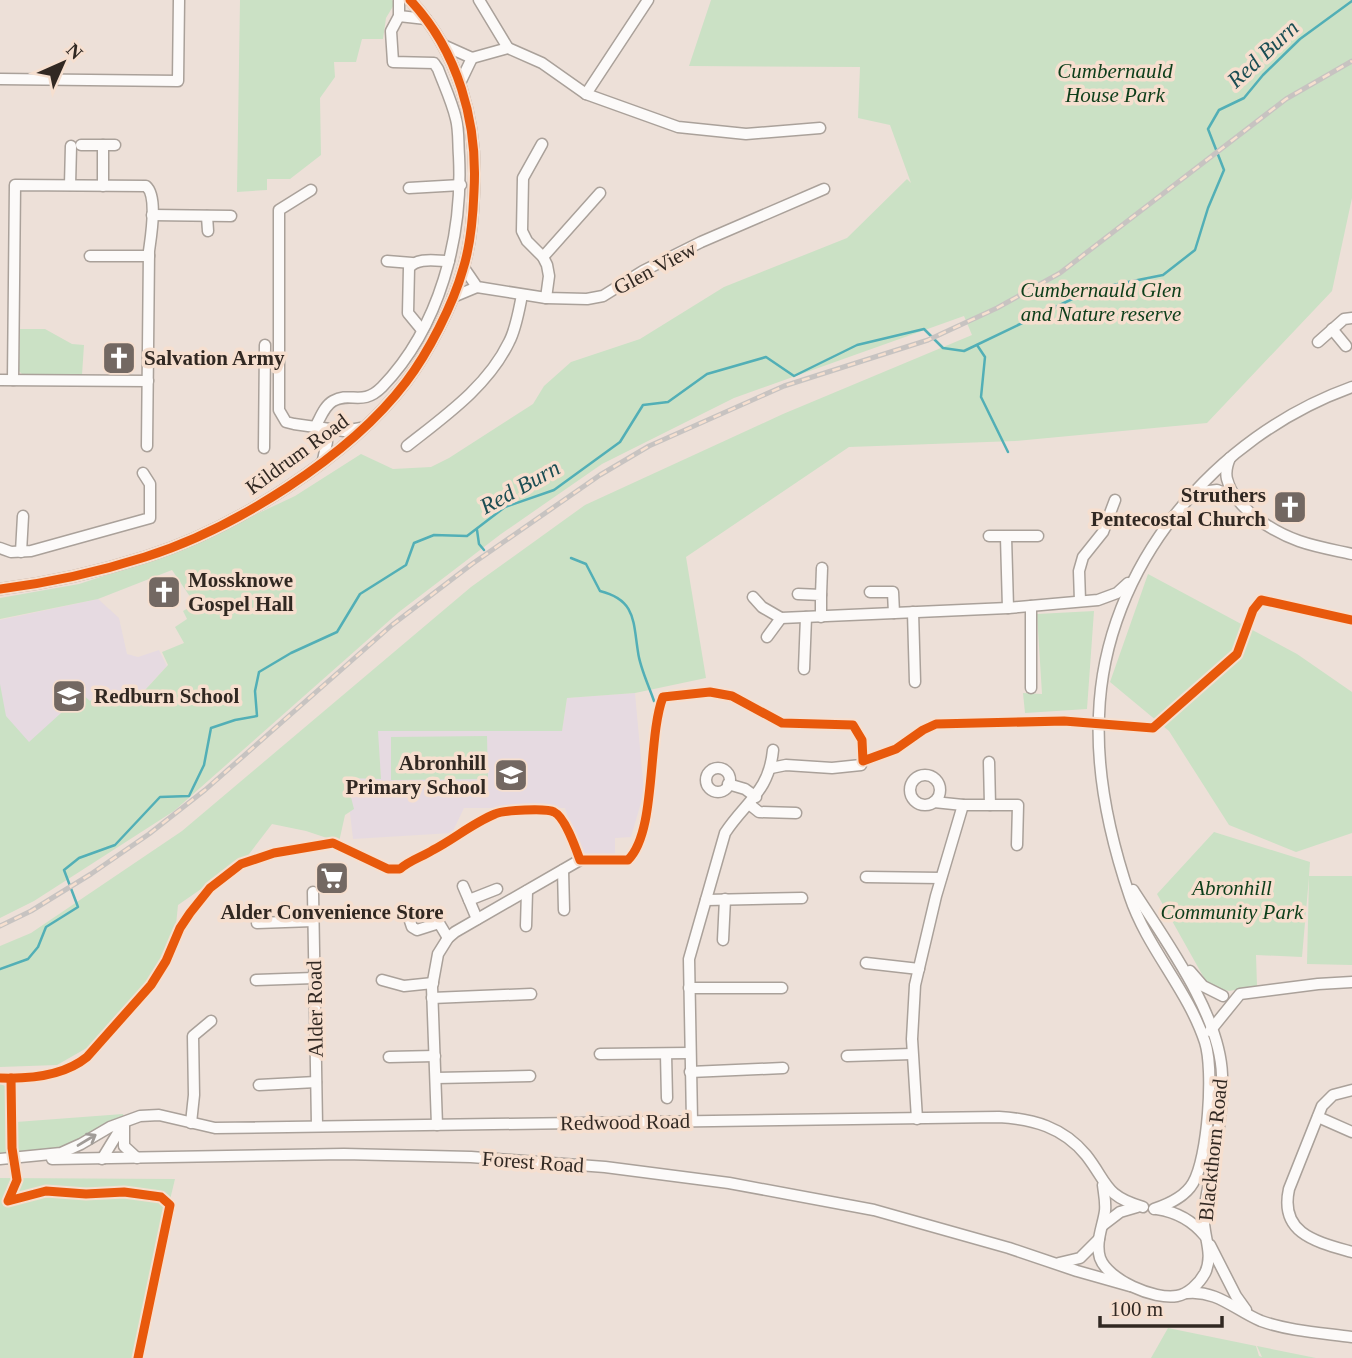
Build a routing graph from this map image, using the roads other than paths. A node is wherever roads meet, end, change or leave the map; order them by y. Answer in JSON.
{"nodes":[{"id":1,"x":179,"y":0,"type":"edge"},
{"id":2,"x":399,"y":0,"type":"edge"},
{"id":3,"x":410,"y":0,"type":"edge"},
{"id":4,"x":479,"y":0,"type":"edge"},
{"id":5,"x":648,"y":0,"type":"edge"},
{"id":6,"x":400,"y":16,"type":"junction"},
{"id":7,"x":426,"y":19,"type":"junction"},
{"id":8,"x":443,"y":45,"type":"junction"},
{"id":9,"x":508,"y":48,"type":"junction"},
{"id":10,"x":472,"y":58,"type":"junction"},
{"id":11,"x":0,"y":79,"type":"edge"},
{"id":12,"x":460,"y":83,"type":"junction"},
{"id":13,"x":586,"y":94,"type":"junction"},
{"id":14,"x":820,"y":128,"type":"dead end"},
{"id":15,"x":542,"y":144,"type":"dead end"},
{"id":16,"x":103,"y":145,"type":"junction"},
{"id":17,"x":116,"y":145,"type":"dead end"},
{"id":18,"x":70,"y":185,"type":"junction"},
{"id":19,"x":103,"y":186,"type":"junction"},
{"id":20,"x":461,"y":186,"type":"junction"},
{"id":21,"x":409,"y":188,"type":"dead end"},
{"id":22,"x":824,"y":189,"type":"dead end"},
{"id":23,"x":311,"y":190,"type":"dead end"},
{"id":24,"x":600,"y":193,"type":"dead end"},
{"id":25,"x":152,"y":215,"type":"junction"},
{"id":26,"x":207,"y":216,"type":"junction"},
{"id":27,"x":231,"y":216,"type":"dead end"},
{"id":28,"x":208,"y":231,"type":"dead end"},
{"id":29,"x":149,"y":253,"type":"junction"},
{"id":30,"x":90,"y":256,"type":"dead end"},
{"id":31,"x":115,"y":256,"type":"junction"},
{"id":32,"x":543,"y":257,"type":"junction"},
{"id":33,"x":387,"y":261,"type":"dead end"},
{"id":34,"x":449,"y":261,"type":"junction"},
{"id":35,"x":412,"y":264,"type":"junction"},
{"id":36,"x":464,"y":268,"type":"junction"},
{"id":37,"x":114,"y":270,"type":"dead end"},
{"id":38,"x":477,"y":287,"type":"junction"},
{"id":39,"x":522,"y":295,"type":"junction"},
{"id":40,"x":453,"y":297,"type":"junction"},
{"id":41,"x":546,"y":298,"type":"junction"},
{"id":42,"x":1352,"y":318,"type":"edge"},
{"id":43,"x":1332,"y":329,"type":"junction"},
{"id":44,"x":422,"y":330,"type":"junction"},
{"id":45,"x":1318,"y":342,"type":"dead end"},
{"id":46,"x":265,"y":345,"type":"dead end"},
{"id":47,"x":1346,"y":346,"type":"dead end"},
{"id":48,"x":0,"y":380,"type":"edge"},
{"id":49,"x":13,"y":380,"type":"junction"},
{"id":50,"x":148,"y":381,"type":"junction"},
{"id":51,"x":279,"y":385,"type":"junction"},
{"id":52,"x":265,"y":386,"type":"junction"},
{"id":53,"x":1352,"y":387,"type":"edge"},
{"id":54,"x":364,"y":427,"type":"junction"},
{"id":55,"x":318,"y":428,"type":"junction"},
{"id":56,"x":147,"y":446,"type":"dead end"},
{"id":57,"x":407,"y":446,"type":"dead end"},
{"id":58,"x":264,"y":448,"type":"dead end"},
{"id":59,"x":1230,"y":458,"type":"junction"},
{"id":60,"x":322,"y":463,"type":"junction"},
{"id":61,"x":143,"y":473,"type":"dead end"},
{"id":62,"x":1193,"y":493,"type":"junction"},
{"id":63,"x":1238,"y":499,"type":"junction"},
{"id":64,"x":1115,"y":500,"type":"dead end"},
{"id":65,"x":23,"y":516,"type":"dead end"},
{"id":66,"x":989,"y":536,"type":"dead end"},
{"id":67,"x":1038,"y":536,"type":"dead end"},
{"id":68,"x":1006,"y":537,"type":"junction"},
{"id":69,"x":0,"y":548,"type":"edge"},
{"id":70,"x":21,"y":552,"type":"junction"},
{"id":71,"x":1352,"y":554,"type":"edge"},
{"id":72,"x":822,"y":568,"type":"dead end"},
{"id":73,"x":1136,"y":575,"type":"junction"},
{"id":74,"x":0,"y":589,"type":"edge"},
{"id":75,"x":870,"y":592,"type":"dead end"},
{"id":76,"x":798,"y":594,"type":"dead end"},
{"id":77,"x":821,"y":594,"type":"junction"},
{"id":78,"x":753,"y":597,"type":"dead end"},
{"id":79,"x":1096,"y":600,"type":"junction"},
{"id":80,"x":1080,"y":601,"type":"junction"},
{"id":81,"x":1031,"y":606,"type":"junction"},
{"id":82,"x":1008,"y":607,"type":"junction"},
{"id":83,"x":913,"y":612,"type":"junction"},
{"id":84,"x":894,"y":613,"type":"junction"},
{"id":85,"x":806,"y":617,"type":"junction"},
{"id":86,"x":821,"y":617,"type":"junction"},
{"id":87,"x":781,"y":618,"type":"junction"},
{"id":88,"x":1115,"y":624,"type":"junction"},
{"id":89,"x":767,"y":637,"type":"dead end"},
{"id":90,"x":804,"y":669,"type":"dead end"},
{"id":91,"x":915,"y":682,"type":"dead end"},
{"id":92,"x":1031,"y":688,"type":"dead end"},
{"id":93,"x":774,"y":750,"type":"dead end"},
{"id":94,"x":989,"y":762,"type":"dead end"},
{"id":95,"x":860,"y":765,"type":"dead end"},
{"id":96,"x":771,"y":768,"type":"junction"},
{"id":97,"x":728,"y":784,"type":"dead end"},
{"id":98,"x":752,"y":800,"type":"junction"},
{"id":99,"x":934,"y":802,"type":"dead end"},
{"id":100,"x":963,"y":805,"type":"junction"},
{"id":101,"x":990,"y":805,"type":"junction"},
{"id":102,"x":796,"y":813,"type":"dead end"},
{"id":103,"x":1017,"y":845,"type":"dead end"},
{"id":104,"x":580,"y":860,"type":"dead end"},
{"id":105,"x":563,"y":870,"type":"junction"},
{"id":106,"x":1124,"y":876,"type":"junction"},
{"id":107,"x":866,"y":877,"type":"dead end"},
{"id":108,"x":941,"y":878,"type":"junction"},
{"id":109,"x":463,"y":886,"type":"dead end"},
{"id":110,"x":497,"y":889,"type":"dead end"},
{"id":111,"x":527,"y":891,"type":"junction"},
{"id":112,"x":313,"y":892,"type":"dead end"},
{"id":113,"x":802,"y":898,"type":"dead end"},
{"id":114,"x":469,"y":900,"type":"junction"},
{"id":115,"x":706,"y":900,"type":"junction"},
{"id":116,"x":725,"y":900,"type":"junction"},
{"id":117,"x":564,"y":910,"type":"dead end"},
{"id":118,"x":408,"y":915,"type":"dead end"},
{"id":119,"x":477,"y":919,"type":"junction"},
{"id":120,"x":313,"y":921,"type":"junction"},
{"id":121,"x":257,"y":923,"type":"dead end"},
{"id":122,"x":526,"y":926,"type":"dead end"},
{"id":123,"x":448,"y":938,"type":"junction"},
{"id":124,"x":723,"y":940,"type":"dead end"},
{"id":125,"x":1168,"y":944,"type":"junction"},
{"id":126,"x":866,"y":963,"type":"dead end"},
{"id":127,"x":919,"y":969,"type":"junction"},
{"id":128,"x":314,"y":978,"type":"junction"},
{"id":129,"x":256,"y":980,"type":"dead end"},
{"id":130,"x":382,"y":980,"type":"dead end"},
{"id":131,"x":1175,"y":980,"type":"junction"},
{"id":132,"x":1352,"y":982,"type":"edge"},
{"id":133,"x":433,"y":983,"type":"junction"},
{"id":134,"x":689,"y":988,"type":"junction"},
{"id":135,"x":782,"y":988,"type":"dead end"},
{"id":136,"x":1194,"y":989,"type":"junction"},
{"id":137,"x":531,"y":994,"type":"dead end"},
{"id":138,"x":1240,"y":994,"type":"junction"},
{"id":139,"x":1223,"y":996,"type":"junction"},
{"id":140,"x":432,"y":998,"type":"junction"},
{"id":141,"x":1224,"y":1014,"type":"junction"},
{"id":142,"x":211,"y":1021,"type":"dead end"},
{"id":143,"x":1212,"y":1028,"type":"junction"},
{"id":144,"x":1205,"y":1044,"type":"junction"},
{"id":145,"x":690,"y":1053,"type":"junction"},
{"id":146,"x":600,"y":1054,"type":"dead end"},
{"id":147,"x":666,"y":1054,"type":"junction"},
{"id":148,"x":912,"y":1054,"type":"junction"},
{"id":149,"x":435,"y":1056,"type":"junction"},
{"id":150,"x":847,"y":1056,"type":"dead end"},
{"id":151,"x":389,"y":1057,"type":"dead end"},
{"id":152,"x":1220,"y":1058,"type":"junction"},
{"id":153,"x":783,"y":1068,"type":"dead end"},
{"id":154,"x":690,"y":1072,"type":"junction"},
{"id":155,"x":530,"y":1076,"type":"dead end"},
{"id":156,"x":436,"y":1078,"type":"junction"},
{"id":157,"x":316,"y":1082,"type":"junction"},
{"id":158,"x":259,"y":1085,"type":"dead end"},
{"id":159,"x":1352,"y":1090,"type":"edge"},
{"id":160,"x":667,"y":1098,"type":"dead end"},
{"id":161,"x":1318,"y":1117,"type":"junction"},
{"id":162,"x":917,"y":1119,"type":"junction"},
{"id":163,"x":692,"y":1121,"type":"junction"},
{"id":164,"x":124,"y":1123,"type":"junction"},
{"id":165,"x":191,"y":1123,"type":"junction"},
{"id":166,"x":317,"y":1125,"type":"junction"},
{"id":167,"x":437,"y":1125,"type":"junction"},
{"id":168,"x":1352,"y":1132,"type":"edge"},
{"id":169,"x":102,"y":1158,"type":"junction"},
{"id":170,"x":137,"y":1158,"type":"junction"},
{"id":171,"x":0,"y":1159,"type":"edge"},
{"id":172,"x":1102,"y":1181,"type":"junction"},
{"id":173,"x":1149,"y":1208,"type":"junction"},
{"id":174,"x":1100,"y":1233,"type":"junction"},
{"id":175,"x":1207,"y":1239,"type":"junction"},
{"id":176,"x":1352,"y":1252,"type":"edge"},
{"id":177,"x":1056,"y":1263,"type":"junction"},
{"id":178,"x":1130,"y":1286,"type":"junction"},
{"id":179,"x":1184,"y":1293,"type":"junction"},
{"id":180,"x":1252,"y":1315,"type":"junction"},
{"id":181,"x":1352,"y":1337,"type":"edge"}],
"edges":[{"from":1,"to":11,"type":"street"},
{"from":2,"to":6,"type":"street"},
{"from":3,"to":7,"type":"street","name":"Kildrum Road"},
{"from":4,"to":9,"type":"street"},
{"from":5,"to":13,"type":"street"},
{"from":6,"to":7,"type":"street"},
{"from":6,"to":20,"type":"street"},
{"from":7,"to":8,"type":"street","name":"Kildrum Road"},
{"from":8,"to":10,"type":"street"},
{"from":8,"to":12,"type":"street","name":"Kildrum Road"},
{"from":9,"to":10,"type":"street"},
{"from":9,"to":13,"type":"street"},
{"from":10,"to":12,"type":"street"},
{"from":12,"to":36,"type":"street","name":"Kildrum Road"},
{"from":13,"to":14,"type":"street"},
{"from":15,"to":32,"type":"street"},
{"from":16,"to":17,"type":"street"},
{"from":16,"to":18,"type":"street"},
{"from":16,"to":19,"type":"street"},
{"from":18,"to":19,"type":"street"},
{"from":18,"to":49,"type":"street"},
{"from":19,"to":25,"type":"street"},
{"from":20,"to":21,"type":"street"},
{"from":20,"to":34,"type":"street"},
{"from":22,"to":41,"type":"street","name":"Glen View"},
{"from":23,"to":51,"type":"street"},
{"from":24,"to":32,"type":"street"},
{"from":25,"to":26,"type":"street"},
{"from":25,"to":29,"type":"street"},
{"from":26,"to":27,"type":"street"},
{"from":26,"to":28,"type":"street"},
{"from":29,"to":31,"type":"street"},
{"from":29,"to":50,"type":"street"},
{"from":30,"to":31,"type":"street"},
{"from":31,"to":37,"type":"street"},
{"from":32,"to":41,"type":"street"},
{"from":33,"to":35,"type":"street"},
{"from":34,"to":35,"type":"street"},
{"from":34,"to":44,"type":"street"},
{"from":35,"to":44,"type":"street"},
{"from":36,"to":38,"type":"street"},
{"from":36,"to":40,"type":"street","name":"Kildrum Road"},
{"from":38,"to":39,"type":"street","name":"Glen View"},
{"from":38,"to":40,"type":"street"},
{"from":39,"to":41,"type":"street","name":"Glen View"},
{"from":39,"to":57,"type":"street"},
{"from":40,"to":54,"type":"street","name":"Kildrum Road"},
{"from":42,"to":43,"type":"street"},
{"from":43,"to":45,"type":"street"},
{"from":43,"to":47,"type":"street"},
{"from":44,"to":55,"type":"street"},
{"from":46,"to":52,"type":"street"},
{"from":48,"to":49,"type":"street"},
{"from":49,"to":50,"type":"street"},
{"from":50,"to":56,"type":"street"},
{"from":51,"to":52,"type":"street"},
{"from":51,"to":55,"type":"street"},
{"from":52,"to":58,"type":"street"},
{"from":53,"to":59,"type":"street","name":"Blackthorn Road"},
{"from":54,"to":55,"type":"street"},
{"from":54,"to":60,"type":"street","name":"Kildrum Road"},
{"from":55,"to":60,"type":"street"},
{"from":59,"to":62,"type":"street","name":"Blackthorn Road"},
{"from":59,"to":63,"type":"street"},
{"from":60,"to":74,"type":"street","name":"Kildrum Road"},
{"from":61,"to":70,"type":"street"},
{"from":62,"to":63,"type":"street"},
{"from":62,"to":73,"type":"street","name":"Blackthorn Road"},
{"from":63,"to":71,"type":"street"},
{"from":64,"to":80,"type":"street"},
{"from":65,"to":70,"type":"street"},
{"from":66,"to":68,"type":"street"},
{"from":67,"to":68,"type":"street"},
{"from":68,"to":82,"type":"street"},
{"from":69,"to":70,"type":"street"},
{"from":72,"to":77,"type":"street"},
{"from":73,"to":79,"type":"street"},
{"from":73,"to":88,"type":"street","name":"Blackthorn Road"},
{"from":75,"to":84,"type":"street"},
{"from":76,"to":77,"type":"street"},
{"from":77,"to":86,"type":"street"},
{"from":78,"to":87,"type":"street"},
{"from":79,"to":80,"type":"street"},
{"from":79,"to":88,"type":"street"},
{"from":80,"to":81,"type":"street"},
{"from":81,"to":82,"type":"street"},
{"from":81,"to":92,"type":"street"},
{"from":82,"to":83,"type":"street"},
{"from":83,"to":84,"type":"street"},
{"from":83,"to":91,"type":"street"},
{"from":84,"to":86,"type":"street"},
{"from":85,"to":86,"type":"street"},
{"from":85,"to":87,"type":"street"},
{"from":85,"to":90,"type":"street"},
{"from":87,"to":89,"type":"street"},
{"from":88,"to":106,"type":"street","name":"Blackthorn Road"},
{"from":93,"to":96,"type":"street"},
{"from":94,"to":101,"type":"street"},
{"from":95,"to":96,"type":"street"},
{"from":96,"to":98,"type":"street"},
{"from":97,"to":98,"type":"street"},
{"from":98,"to":102,"type":"street"},
{"from":98,"to":115,"type":"street"},
{"from":99,"to":100,"type":"street"},
{"from":100,"to":101,"type":"street"},
{"from":100,"to":108,"type":"street"},
{"from":101,"to":103,"type":"street"},
{"from":104,"to":105,"type":"street"},
{"from":105,"to":111,"type":"street"},
{"from":105,"to":117,"type":"street"},
{"from":106,"to":125,"type":"street","name":"Blackthorn Road"},
{"from":106,"to":131,"type":"street","name":"Blackthorn Road"},
{"from":107,"to":108,"type":"street"},
{"from":108,"to":127,"type":"street"},
{"from":109,"to":114,"type":"street"},
{"from":110,"to":114,"type":"street"},
{"from":111,"to":119,"type":"street"},
{"from":111,"to":122,"type":"street"},
{"from":112,"to":120,"type":"street","name":"Alder Road"},
{"from":113,"to":116,"type":"street"},
{"from":114,"to":119,"type":"street"},
{"from":115,"to":116,"type":"street"},
{"from":115,"to":134,"type":"street"},
{"from":116,"to":124,"type":"street"},
{"from":118,"to":123,"type":"street"},
{"from":119,"to":123,"type":"street"},
{"from":120,"to":121,"type":"street"},
{"from":120,"to":128,"type":"street","name":"Alder Road"},
{"from":123,"to":133,"type":"street"},
{"from":125,"to":136,"type":"street","name":"Blackthorn Road"},
{"from":125,"to":139,"type":"street"},
{"from":126,"to":127,"type":"street"},
{"from":127,"to":148,"type":"street"},
{"from":128,"to":129,"type":"street"},
{"from":128,"to":157,"type":"street","name":"Alder Road"},
{"from":130,"to":133,"type":"street"},
{"from":131,"to":136,"type":"street"},
{"from":131,"to":144,"type":"street","name":"Blackthorn Road"},
{"from":132,"to":138,"type":"street"},
{"from":133,"to":140,"type":"street"},
{"from":134,"to":135,"type":"street"},
{"from":134,"to":145,"type":"street"},
{"from":136,"to":139,"type":"street"},
{"from":136,"to":143,"type":"street","name":"Blackthorn Road"},
{"from":137,"to":140,"type":"street"},
{"from":138,"to":139,"type":"street"},
{"from":138,"to":141,"type":"street"},
{"from":140,"to":149,"type":"street"},
{"from":141,"to":143,"type":"street"},
{"from":141,"to":152,"type":"street"},
{"from":142,"to":165,"type":"street"},
{"from":143,"to":144,"type":"street"},
{"from":143,"to":152,"type":"street","name":"Blackthorn Road"},
{"from":144,"to":173,"type":"street","name":"Blackthorn Road"},
{"from":145,"to":147,"type":"street"},
{"from":145,"to":154,"type":"street"},
{"from":146,"to":147,"type":"street"},
{"from":147,"to":160,"type":"street"},
{"from":148,"to":150,"type":"street"},
{"from":148,"to":162,"type":"street"},
{"from":149,"to":151,"type":"street"},
{"from":149,"to":156,"type":"street"},
{"from":152,"to":175,"type":"street","name":"Blackthorn Road"},
{"from":153,"to":154,"type":"street"},
{"from":154,"to":163,"type":"street"},
{"from":155,"to":156,"type":"street"},
{"from":156,"to":167,"type":"street"},
{"from":157,"to":158,"type":"street"},
{"from":157,"to":166,"type":"street","name":"Alder Road"},
{"from":159,"to":161,"type":"street"},
{"from":161,"to":168,"type":"street"},
{"from":161,"to":176,"type":"street"},
{"from":162,"to":163,"type":"street","name":"Redwood Road"},
{"from":162,"to":172,"type":"street","name":"Redwood Road"},
{"from":163,"to":167,"type":"street","name":"Redwood Road"},
{"from":164,"to":165,"type":"street","name":"Redwood Road"},
{"from":164,"to":169,"type":"street"},
{"from":164,"to":170,"type":"street"},
{"from":171,"to":164,"type":"street","name":"Redwood Road","one_way":true},
{"from":165,"to":166,"type":"street","name":"Redwood Road"},
{"from":166,"to":167,"type":"street","name":"Redwood Road"},
{"from":169,"to":170,"type":"street","name":"Forest Road"},
{"from":169,"to":171,"type":"street","name":"Forest Road"},
{"from":170,"to":177,"type":"street","name":"Forest Road"},
{"from":172,"to":173,"type":"street","name":"Redwood Road"},
{"from":172,"to":174,"type":"street"},
{"from":173,"to":174,"type":"street"},
{"from":173,"to":175,"type":"street"},
{"from":174,"to":177,"type":"street"},
{"from":174,"to":178,"type":"street"},
{"from":175,"to":179,"type":"street"},
{"from":175,"to":180,"type":"street"},
{"from":177,"to":178,"type":"street","name":"Forest Road"},
{"from":178,"to":179,"type":"street"},
{"from":179,"to":180,"type":"street"},
{"from":180,"to":181,"type":"street"}]}
